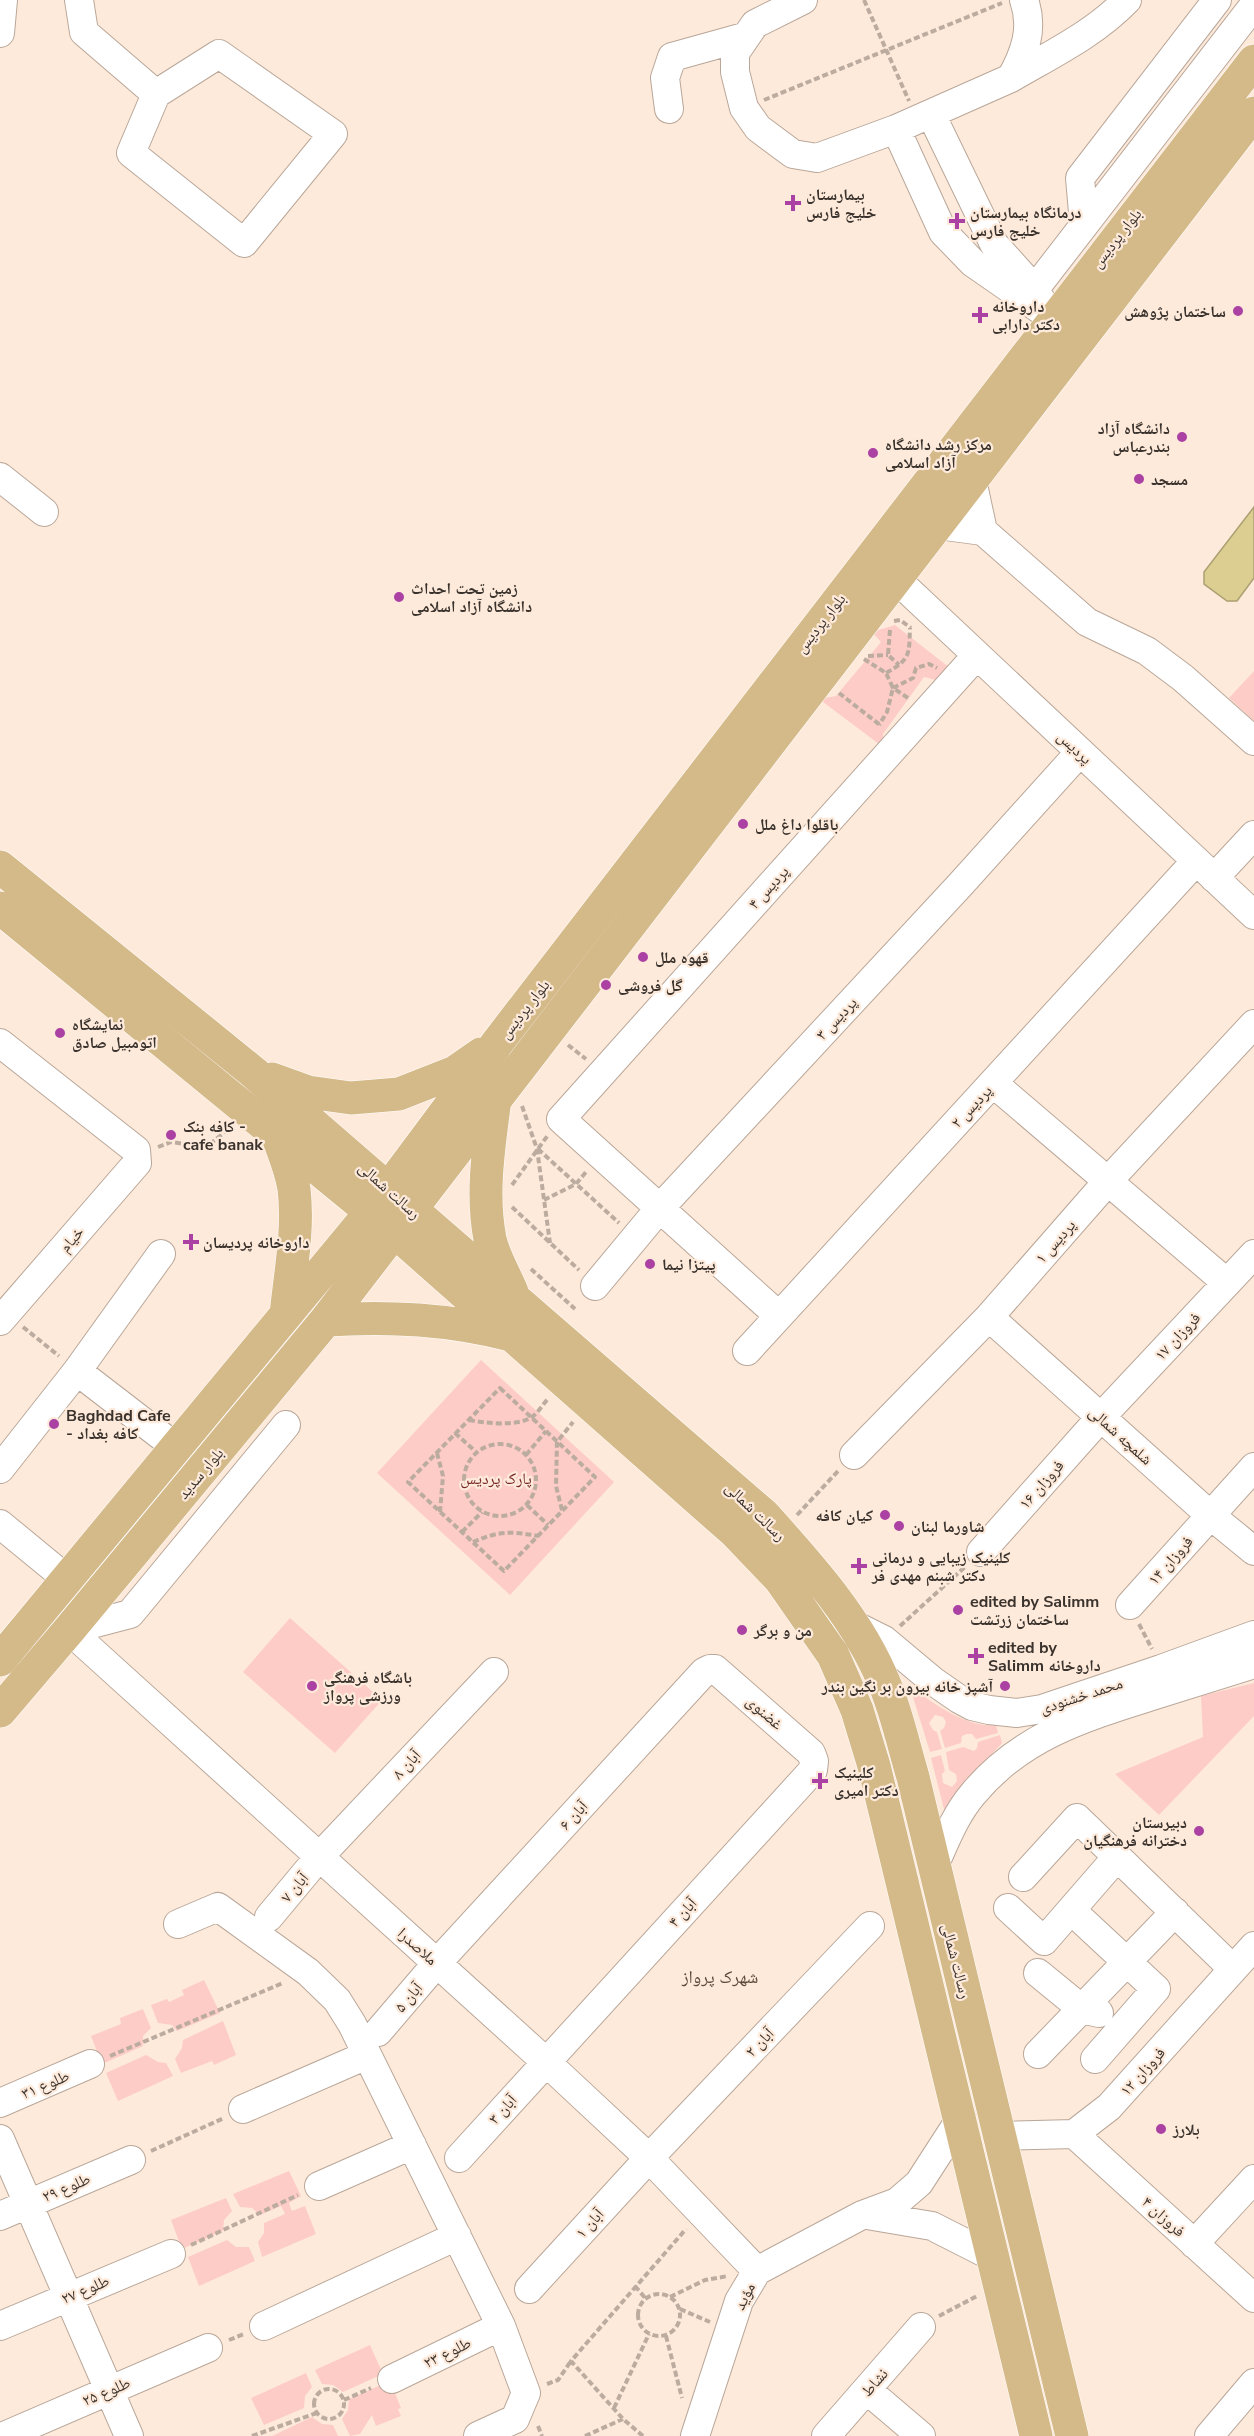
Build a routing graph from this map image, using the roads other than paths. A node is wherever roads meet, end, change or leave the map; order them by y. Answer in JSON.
{"nodes":[{"id":1,"x":3,"y":0,"type":"edge"},
{"id":2,"x":79,"y":0,"type":"edge"},
{"id":3,"x":803,"y":0,"type":"edge"},
{"id":4,"x":1127,"y":0,"type":"edge"},
{"id":5,"x":1217,"y":0,"type":"edge"},
{"id":6,"x":1254,"y":5,"type":"edge"},
{"id":7,"x":1027,"y":12,"type":"edge"},
{"id":8,"x":0,"y":33,"type":"edge"},
{"id":9,"x":744,"y":37,"type":"junction"},
{"id":10,"x":1083,"y":37,"type":"junction"},
{"id":11,"x":1254,"y":61,"type":"edge"},
{"id":12,"x":1011,"y":78,"type":"junction"},
{"id":13,"x":156,"y":94,"type":"junction"},
{"id":14,"x":669,"y":109,"type":"dead end"},
{"id":15,"x":1254,"y":112,"type":"edge"},
{"id":16,"x":915,"y":121,"type":"junction"},
{"id":17,"x":1084,"y":224,"type":"junction"},
{"id":18,"x":1034,"y":290,"type":"junction"},
{"id":19,"x":1054,"y":319,"type":"junction"},
{"id":20,"x":0,"y":477,"type":"edge"},
{"id":21,"x":972,"y":480,"type":"junction"},
{"id":22,"x":44,"y":512,"type":"dead end"},
{"id":23,"x":938,"y":525,"type":"junction"},
{"id":24,"x":983,"y":531,"type":"junction"},
{"id":25,"x":896,"y":579,"type":"junction"},
{"id":26,"x":977,"y":655,"type":"junction"},
{"id":27,"x":1254,"y":741,"type":"edge"},
{"id":28,"x":1080,"y":752,"type":"junction"},
{"id":29,"x":1254,"y":835,"type":"edge"},
{"id":30,"x":0,"y":867,"type":"edge"},
{"id":31,"x":1205,"y":869,"type":"junction"},
{"id":32,"x":0,"y":908,"type":"edge"},
{"id":33,"x":1254,"y":915,"type":"edge"},
{"id":34,"x":524,"y":1008,"type":"junction"},
{"id":35,"x":1254,"y":1024,"type":"edge"},
{"id":36,"x":549,"y":1030,"type":"junction"},
{"id":37,"x":497,"y":1043,"type":"junction"},
{"id":38,"x":2,"y":1051,"type":"edge"},
{"id":39,"x":253,"y":1072,"type":"junction"},
{"id":40,"x":993,"y":1083,"type":"junction"},
{"id":41,"x":495,"y":1099,"type":"junction"},
{"id":42,"x":277,"y":1135,"type":"junction"},
{"id":43,"x":329,"y":1158,"type":"junction"},
{"id":44,"x":1108,"y":1182,"type":"junction"},
{"id":45,"x":658,"y":1209,"type":"junction"},
{"id":46,"x":391,"y":1210,"type":"junction"},
{"id":47,"x":161,"y":1254,"type":"dead end"},
{"id":48,"x":1254,"y":1254,"type":"edge"},
{"id":49,"x":324,"y":1269,"type":"junction"},
{"id":50,"x":466,"y":1275,"type":"junction"},
{"id":51,"x":1227,"y":1283,"type":"junction"},
{"id":52,"x":595,"y":1286,"type":"road end"},
{"id":53,"x":349,"y":1290,"type":"junction"},
{"id":54,"x":514,"y":1299,"type":"junction"},
{"id":55,"x":2,"y":1315,"type":"edge"},
{"id":56,"x":286,"y":1315,"type":"junction"},
{"id":57,"x":779,"y":1316,"type":"junction"},
{"id":58,"x":989,"y":1317,"type":"junction"},
{"id":59,"x":326,"y":1320,"type":"junction"},
{"id":60,"x":515,"y":1336,"type":"junction"},
{"id":61,"x":747,"y":1351,"type":"dead end"},
{"id":62,"x":77,"y":1371,"type":"junction"},
{"id":63,"x":1101,"y":1417,"type":"junction"},
{"id":64,"x":286,"y":1425,"type":"dead end"},
{"id":65,"x":224,"y":1444,"type":"junction"},
{"id":66,"x":177,"y":1448,"type":"junction"},
{"id":67,"x":854,"y":1455,"type":"road end"},
{"id":68,"x":251,"y":1467,"type":"junction"},
{"id":69,"x":1254,"y":1467,"type":"edge"},
{"id":70,"x":0,"y":1469,"type":"edge"},
{"id":71,"x":1210,"y":1515,"type":"junction"},
{"id":72,"x":0,"y":1524,"type":"edge"},
{"id":73,"x":1254,"y":1551,"type":"edge"},
{"id":74,"x":981,"y":1552,"type":"road end"},
{"id":75,"x":68,"y":1580,"type":"junction"},
{"id":76,"x":1130,"y":1605,"type":"road end"},
{"id":77,"x":854,"y":1625,"type":"junction"},
{"id":78,"x":69,"y":1630,"type":"junction"},
{"id":79,"x":1254,"y":1635,"type":"edge"},
{"id":80,"x":0,"y":1660,"type":"edge"},
{"id":81,"x":1254,"y":1664,"type":"edge"},
{"id":82,"x":710,"y":1668,"type":"joint"},
{"id":83,"x":494,"y":1672,"type":"dead end"},
{"id":84,"x":0,"y":1711,"type":"edge"},
{"id":85,"x":1017,"y":1713,"type":"junction"},
{"id":86,"x":1030,"y":1743,"type":"junction"},
{"id":87,"x":814,"y":1761,"type":"joint"},
{"id":88,"x":319,"y":1857,"type":"junction"},
{"id":89,"x":1117,"y":1857,"type":"junction"},
{"id":90,"x":934,"y":1866,"type":"junction"},
{"id":91,"x":1023,"y":1877,"type":"dead end"},
{"id":92,"x":1008,"y":1908,"type":"dead end"},
{"id":93,"x":1071,"y":1910,"type":"junction"},
{"id":94,"x":1175,"y":1912,"type":"junction"},
{"id":95,"x":269,"y":1917,"type":"dead end"},
{"id":96,"x":178,"y":1924,"type":"dead end"},
{"id":97,"x":870,"y":1926,"type":"dead end"},
{"id":98,"x":1254,"y":1946,"type":"edge"},
{"id":99,"x":1128,"y":1961,"type":"junction"},
{"id":100,"x":437,"y":1963,"type":"junction"},
{"id":101,"x":1233,"y":1969,"type":"junction"},
{"id":102,"x":1038,"y":1974,"type":"dead end"},
{"id":103,"x":1082,"y":2009,"type":"junction"},
{"id":104,"x":1127,"y":2020,"type":"junction"},
{"id":105,"x":373,"y":2044,"type":"junction"},
{"id":106,"x":1038,"y":2054,"type":"dead end"},
{"id":107,"x":1095,"y":2059,"type":"dead end"},
{"id":108,"x":545,"y":2061,"type":"junction"},
{"id":109,"x":90,"y":2064,"type":"road end"},
{"id":110,"x":0,"y":2103,"type":"edge"},
{"id":111,"x":243,"y":2109,"type":"road end"},
{"id":112,"x":961,"y":2118,"type":"junction"},
{"id":113,"x":1074,"y":2134,"type":"junction"},
{"id":114,"x":999,"y":2136,"type":"junction"},
{"id":115,"x":0,"y":2139,"type":"edge"},
{"id":116,"x":412,"y":2145,"type":"junction"},
{"id":117,"x":459,"y":2157,"type":"dead end"},
{"id":118,"x":649,"y":2157,"type":"junction"},
{"id":119,"x":131,"y":2160,"type":"road end"},
{"id":120,"x":1254,"y":2179,"type":"edge"},
{"id":121,"x":319,"y":2186,"type":"road end"},
{"id":122,"x":29,"y":2203,"type":"junction"},
{"id":123,"x":862,"y":2214,"type":"junction"},
{"id":124,"x":0,"y":2216,"type":"edge"},
{"id":125,"x":457,"y":2236,"type":"junction"},
{"id":126,"x":1194,"y":2244,"type":"junction"},
{"id":127,"x":171,"y":2254,"type":"road end"},
{"id":128,"x":993,"y":2257,"type":"junction"},
{"id":129,"x":757,"y":2271,"type":"junction"},
{"id":130,"x":529,"y":2289,"type":"dead end"},
{"id":131,"x":69,"y":2296,"type":"junction"},
{"id":132,"x":1254,"y":2298,"type":"edge"},
{"id":133,"x":0,"y":2326,"type":"edge"},
{"id":134,"x":264,"y":2326,"type":"road end"},
{"id":135,"x":501,"y":2326,"type":"junction"},
{"id":136,"x":921,"y":2326,"type":"road end"},
{"id":137,"x":208,"y":2348,"type":"road end"},
{"id":138,"x":392,"y":2379,"type":"road end"},
{"id":139,"x":1254,"y":2383,"type":"edge"},
{"id":140,"x":109,"y":2390,"type":"junction"},
{"id":141,"x":867,"y":2390,"type":"junction"},
{"id":142,"x":4,"y":2436,"type":"edge"},
{"id":143,"x":129,"y":2436,"type":"edge"},
{"id":144,"x":478,"y":2436,"type":"edge"},
{"id":145,"x":695,"y":2436,"type":"edge"},
{"id":146,"x":826,"y":2436,"type":"edge"},
{"id":147,"x":921,"y":2436,"type":"edge"},
{"id":148,"x":1036,"y":2436,"type":"edge"},
{"id":149,"x":1072,"y":2436,"type":"edge"},
{"id":150,"x":1209,"y":2436,"type":"edge"}],
"edges":[{"from":1,"to":8,"type":"street"},
{"from":2,"to":13,"type":"street"},
{"from":3,"to":9,"type":"street"},
{"from":4,"to":10,"type":"street"},
{"from":5,"to":17,"type":"street"},
{"from":6,"to":17,"type":"street"},
{"from":7,"to":10,"type":"street"},
{"from":7,"to":12,"type":"street"},
{"from":9,"to":14,"type":"street"},
{"from":9,"to":16,"type":"street"},
{"from":10,"to":12,"type":"street"},
{"from":11,"to":19,"type":"main road","name":"بلوار پردیس"},
{"from":12,"to":16,"type":"street"},
{"from":13,"to":13,"type":"street"},
{"from":15,"to":21,"type":"main road","name":"بلوار پردیس"},
{"from":16,"to":18,"type":"street"},
{"from":16,"to":19,"type":"street"},
{"from":17,"to":18,"type":"street"},
{"from":18,"to":19,"type":"street"},
{"from":19,"to":34,"type":"main road","name":"بلوار پردیس"},
{"from":20,"to":22,"type":"street"},
{"from":21,"to":23,"type":"main road","name":"بلوار پردیس"},
{"from":21,"to":24,"type":"street"},
{"from":23,"to":24,"type":"street"},
{"from":23,"to":25,"type":"main road","name":"بلوار پردیس"},
{"from":24,"to":27,"type":"street"},
{"from":25,"to":26,"type":"street","name":"پردیس"},
{"from":25,"to":36,"type":"main road","name":"بلوار پردیس"},
{"from":26,"to":28,"type":"street","name":"پردیس"},
{"from":26,"to":45,"type":"street","name":"پردیس ۴"},
{"from":28,"to":31,"type":"street","name":"پردیس"},
{"from":28,"to":45,"type":"street","name":"پردیس ۳"},
{"from":29,"to":31,"type":"street","name":"پردیس ۲"},
{"from":30,"to":39,"type":"main road","name":"رسالت شمالی"},
{"from":31,"to":33,"type":"street","name":"پردیس"},
{"from":31,"to":40,"type":"street","name":"پردیس ۲"},
{"from":32,"to":42,"type":"main road","name":"رسالت شمالی"},
{"from":34,"to":36,"type":"main road"},
{"from":34,"to":37,"type":"main road","name":"بلوار پردیس"},
{"from":35,"to":44,"type":"street","name":"پردیس ۱"},
{"from":36,"to":41,"type":"main road","name":"بلوار پردیس"},
{"from":37,"to":39,"type":"main road"},
{"from":37,"to":46,"type":"main road","name":"بلوار پردیس"},
{"from":38,"to":55,"type":"street","name":"خیام"},
{"from":39,"to":43,"type":"main road","name":"رسالت شمالی"},
{"from":40,"to":44,"type":"street"},
{"from":40,"to":57,"type":"street","name":"پردیس ۲"},
{"from":41,"to":46,"type":"main road","name":"بلوار پردیس"},
{"from":41,"to":54,"type":"main road"},
{"from":42,"to":43,"type":"main road","name":"رسالت شمالی"},
{"from":42,"to":56,"type":"main road"},
{"from":43,"to":46,"type":"main road","name":"رسالت شمالی"},
{"from":44,"to":51,"type":"street"},
{"from":44,"to":58,"type":"street","name":"پردیس ۱"},
{"from":45,"to":52,"type":"street","name":"پردیس ۳"},
{"from":45,"to":57,"type":"street"},
{"from":46,"to":49,"type":"main road","name":"بلوار سدید"},
{"from":46,"to":50,"type":"main road","name":"رسالت شمالی"},
{"from":46,"to":53,"type":"main road","name":"بلوار سدید"},
{"from":47,"to":62,"type":"street"},
{"from":48,"to":51,"type":"street","name":"فروزان ۱۷"},
{"from":49,"to":53,"type":"main road"},
{"from":49,"to":56,"type":"main road","name":"بلوار سدید"},
{"from":50,"to":54,"type":"main road","name":"رسالت شمالی"},
{"from":50,"to":60,"type":"main road","name":"رسالت شمالی"},
{"from":51,"to":63,"type":"street","name":"فروزان ۱۷"},
{"from":53,"to":59,"type":"main road","name":"بلوار سدید"},
{"from":54,"to":77,"type":"main road","name":"رسالت شمالی"},
{"from":56,"to":66,"type":"main road","name":"بلوار سدید"},
{"from":57,"to":61,"type":"street","name":"پردیس ۲"},
{"from":58,"to":63,"type":"street","name":"شلمچه شمالی"},
{"from":58,"to":67,"type":"street","name":"پردیس ۱"},
{"from":59,"to":60,"type":"main road"},
{"from":59,"to":65,"type":"main road","name":"بلوار سدید"},
{"from":60,"to":112,"type":"main road","name":"رسالت شمالی"},
{"from":62,"to":66,"type":"street"},
{"from":62,"to":70,"type":"street"},
{"from":63,"to":71,"type":"street","name":"شلمچه شمالی"},
{"from":63,"to":74,"type":"street","name":"فروزان ۱۶"},
{"from":64,"to":68,"type":"street"},
{"from":65,"to":68,"type":"street"},
{"from":65,"to":78,"type":"main road","name":"بلوار سدید"},
{"from":66,"to":75,"type":"main road","name":"بلوار سدید"},
{"from":68,"to":78,"type":"street"},
{"from":69,"to":71,"type":"street","name":"فروزان ۱۴"},
{"from":71,"to":73,"type":"street","name":"شلمچه شمالی"},
{"from":71,"to":76,"type":"street","name":"فروزان ۱۴"},
{"from":72,"to":75,"type":"street"},
{"from":75,"to":80,"type":"main road","name":"بلوار سدید"},
{"from":77,"to":85,"type":"street","name":"محمد خشنودی"},
{"from":77,"to":90,"type":"main road","name":"رسالت شمالی"},
{"from":78,"to":84,"type":"main road","name":"بلوار سدید"},
{"from":78,"to":88,"type":"street","name":"ملاصدرا"},
{"from":79,"to":85,"type":"street","name":"محمد خشنودی"},
{"from":81,"to":86,"type":"street","name":"محمد خشنودی"},
{"from":82,"to":87,"type":"street","name":"غضنوی"},
{"from":82,"to":100,"type":"street","name":"آبان ۶"},
{"from":83,"to":88,"type":"street","name":"آبان ۸"},
{"from":85,"to":86,"type":"street"},
{"from":86,"to":90,"type":"street","name":"محمد خشنودی"},
{"from":87,"to":108,"type":"street","name":"آبان ۴"},
{"from":88,"to":95,"type":"street","name":"آبان ۷"},
{"from":88,"to":100,"type":"street","name":"ملاصدرا"},
{"from":89,"to":91,"type":"street"},
{"from":89,"to":93,"type":"street"},
{"from":89,"to":94,"type":"street"},
{"from":90,"to":114,"type":"main road","name":"رسالت شمالی"},
{"from":92,"to":93,"type":"street"},
{"from":93,"to":99,"type":"street"},
{"from":94,"to":99,"type":"street"},
{"from":94,"to":101,"type":"street"},
{"from":96,"to":105,"type":"street"},
{"from":97,"to":118,"type":"street","name":"آبان ۲"},
{"from":98,"to":101,"type":"street","name":"فروزان ۱۲"},
{"from":99,"to":103,"type":"street"},
{"from":99,"to":104,"type":"street"},
{"from":100,"to":105,"type":"street","name":"آبان ۵"},
{"from":100,"to":108,"type":"street","name":"ملاصدرا"},
{"from":101,"to":113,"type":"street","name":"فروزان ۱۲"},
{"from":102,"to":103,"type":"street"},
{"from":103,"to":104,"type":"street"},
{"from":103,"to":106,"type":"street"},
{"from":104,"to":107,"type":"street"},
{"from":105,"to":111,"type":"street"},
{"from":105,"to":116,"type":"street"},
{"from":108,"to":117,"type":"street","name":"آبان ۳"},
{"from":108,"to":118,"type":"street","name":"ملاصدرا"},
{"from":109,"to":110,"type":"street","name":"طلوع ۳۱"},
{"from":112,"to":123,"type":"street","name":"مؤید"},
{"from":112,"to":128,"type":"main road","name":"رسالت شمالی"},
{"from":113,"to":114,"type":"street"},
{"from":113,"to":126,"type":"street","name":"فروزان ۴"},
{"from":114,"to":149,"type":"main road","name":"رسالت شمالی"},
{"from":115,"to":122,"type":"street"},
{"from":116,"to":121,"type":"street"},
{"from":116,"to":125,"type":"street"},
{"from":118,"to":129,"type":"street","name":"ملاصدرا"},
{"from":118,"to":130,"type":"street","name":"آبان ۱"},
{"from":119,"to":122,"type":"street","name":"طلوع ۲۹"},
{"from":120,"to":126,"type":"street"},
{"from":122,"to":124,"type":"street","name":"طلوع ۲۹"},
{"from":122,"to":131,"type":"street"},
{"from":123,"to":128,"type":"street"},
{"from":123,"to":129,"type":"street","name":"مؤید"},
{"from":125,"to":134,"type":"street"},
{"from":125,"to":135,"type":"street"},
{"from":126,"to":132,"type":"street","name":"فروزان ۴"},
{"from":127,"to":131,"type":"street","name":"طلوع ۲۷"},
{"from":128,"to":148,"type":"main road","name":"رسالت شمالی"},
{"from":129,"to":145,"type":"street","name":"مؤید"},
{"from":131,"to":133,"type":"street","name":"طلوع ۲۷"},
{"from":131,"to":140,"type":"street"},
{"from":135,"to":138,"type":"street","name":"طلوع ۲۳"},
{"from":135,"to":144,"type":"street"},
{"from":136,"to":141,"type":"street","name":"نشاط"},
{"from":137,"to":140,"type":"street","name":"طلوع ۲۵"},
{"from":139,"to":150,"type":"street"},
{"from":140,"to":142,"type":"street","name":"طلوع ۲۵"},
{"from":140,"to":143,"type":"street"},
{"from":141,"to":146,"type":"street","name":"نشاط"},
{"from":141,"to":147,"type":"street"}]}
